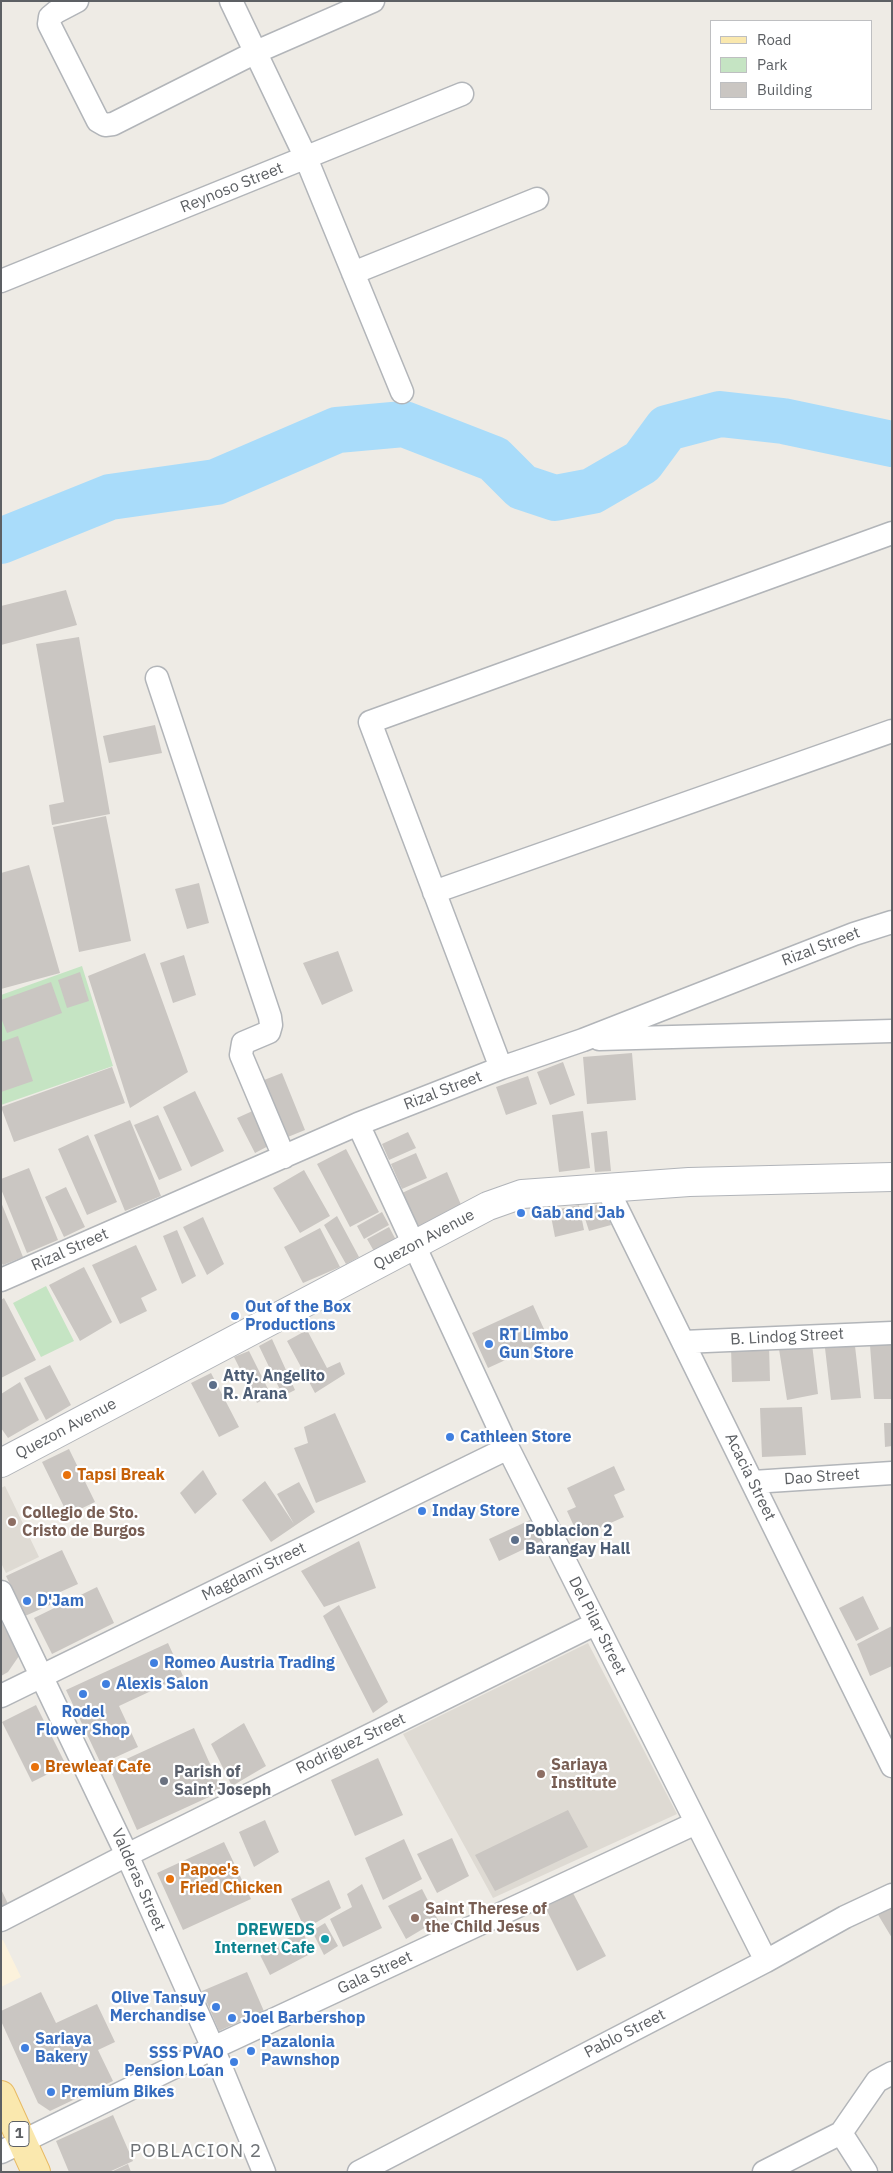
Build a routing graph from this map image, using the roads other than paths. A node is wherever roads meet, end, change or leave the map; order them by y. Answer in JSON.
{"nodes":[{"id":1,"x":77,"y":1,"type":"edge"},
{"id":2,"x":231,"y":1,"type":"edge"},
{"id":3,"x":373,"y":1,"type":"edge"},
{"id":4,"x":256,"y":52,"type":"junction"},
{"id":5,"x":462,"y":94,"type":"dead end"},
{"id":6,"x":306,"y":158,"type":"junction"},
{"id":7,"x":537,"y":199,"type":"dead end"},
{"id":8,"x":353,"y":273,"type":"junction"},
{"id":9,"x":1,"y":281,"type":"edge"},
{"id":10,"x":402,"y":392,"type":"dead end"},
{"id":11,"x":892,"y":533,"type":"edge"},
{"id":12,"x":157,"y":678,"type":"dead end"},
{"id":13,"x":892,"y":731,"type":"edge"},
{"id":14,"x":434,"y":892,"type":"junction"},
{"id":15,"x":892,"y":922,"type":"edge"},
{"id":16,"x":892,"y":1031,"type":"edge"},
{"id":17,"x":584,"y":1040,"type":"junction"},
{"id":18,"x":500,"y":1068,"type":"junction"},
{"id":19,"x":358,"y":1124,"type":"junction"},
{"id":20,"x":284,"y":1156,"type":"junction"},
{"id":21,"x":892,"y":1177,"type":"edge"},
{"id":22,"x":607,"y":1188,"type":"junction"},
{"id":23,"x":414,"y":1246,"type":"junction"},
{"id":24,"x":1,"y":1280,"type":"edge"},
{"id":25,"x":892,"y":1333,"type":"edge"},
{"id":26,"x":683,"y":1342,"type":"junction"},
{"id":27,"x":508,"y":1448,"type":"junction"},
{"id":28,"x":1,"y":1463,"type":"edge"},
{"id":29,"x":892,"y":1473,"type":"edge"},
{"id":30,"x":753,"y":1482,"type":"junction"},
{"id":31,"x":1,"y":1592,"type":"edge"},
{"id":32,"x":595,"y":1624,"type":"junction"},
{"id":33,"x":42,"y":1676,"type":"junction"},
{"id":34,"x":1,"y":1696,"type":"edge"},
{"id":35,"x":892,"y":1766,"type":"edge"},
{"id":36,"x":696,"y":1823,"type":"junction"},
{"id":37,"x":127,"y":1855,"type":"junction"},
{"id":38,"x":892,"y":1895,"type":"edge"},
{"id":39,"x":1,"y":1920,"type":"edge"},
{"id":40,"x":766,"y":1962,"type":"junction"},
{"id":41,"x":214,"y":2048,"type":"junction"},
{"id":42,"x":892,"y":2073,"type":"edge"},
{"id":43,"x":1,"y":2095,"type":"edge"},
{"id":44,"x":840,"y":2133,"type":"junction"},
{"id":45,"x":12,"y":2147,"type":"edge"},
{"id":46,"x":36,"y":2172,"type":"edge"},
{"id":47,"x":264,"y":2172,"type":"edge"},
{"id":48,"x":359,"y":2172,"type":"edge"},
{"id":49,"x":764,"y":2172,"type":"edge"},
{"id":50,"x":866,"y":2172,"type":"edge"}],
"edges":[{"from":1,"to":4,"type":"street"},
{"from":2,"to":4,"type":"street"},
{"from":3,"to":4,"type":"street"},
{"from":4,"to":6,"type":"street"},
{"from":5,"to":6,"type":"street","name":"Reynoso Street"},
{"from":6,"to":8,"type":"street"},
{"from":6,"to":9,"type":"street","name":"Reynoso Street"},
{"from":7,"to":8,"type":"street"},
{"from":8,"to":10,"type":"street"},
{"from":11,"to":14,"type":"street"},
{"from":12,"to":20,"type":"street"},
{"from":13,"to":14,"type":"street"},
{"from":14,"to":18,"type":"street"},
{"from":15,"to":17,"type":"street","name":"Rizal Street"},
{"from":16,"to":17,"type":"street"},
{"from":17,"to":18,"type":"street","name":"Rizal Street"},
{"from":18,"to":19,"type":"street","name":"Rizal Street"},
{"from":19,"to":20,"type":"street","name":"Rizal Street"},
{"from":19,"to":23,"type":"street","name":"Del Pilar Street"},
{"from":20,"to":24,"type":"street","name":"Rizal Street"},
{"from":21,"to":22,"type":"street","name":"Quezon Avenue"},
{"from":22,"to":23,"type":"street","name":"Quezon Avenue"},
{"from":22,"to":26,"type":"street","name":"Acacia Street"},
{"from":23,"to":27,"type":"street","name":"Del Pilar Street"},
{"from":23,"to":28,"type":"street","name":"Quezon Avenue"},
{"from":25,"to":26,"type":"street","name":"B. Lindog Street"},
{"from":26,"to":30,"type":"street","name":"Acacia Street"},
{"from":27,"to":32,"type":"street","name":"Del Pilar Street"},
{"from":27,"to":33,"type":"street","name":"Magdami Street"},
{"from":29,"to":30,"type":"street","name":"Dao Street"},
{"from":30,"to":35,"type":"street","name":"Acacia Street"},
{"from":31,"to":33,"type":"street","name":"Valderas Street"},
{"from":32,"to":36,"type":"street","name":"Del Pilar Street"},
{"from":32,"to":37,"type":"street","name":"Rodriguez Street"},
{"from":33,"to":34,"type":"street","name":"Magdami Street"},
{"from":33,"to":37,"type":"street","name":"Valderas Street"},
{"from":36,"to":40,"type":"street","name":"Del Pilar Street"},
{"from":36,"to":41,"type":"street","name":"Gala Street"},
{"from":37,"to":39,"type":"street","name":"Rodriguez Street"},
{"from":37,"to":41,"type":"street","name":"Valderas Street"},
{"from":38,"to":40,"type":"street","name":"Pablo Street"},
{"from":40,"to":48,"type":"street","name":"Pablo Street"},
{"from":41,"to":45,"type":"street","name":"Gala Street"},
{"from":41,"to":47,"type":"street","name":"Valderas Street"},
{"from":42,"to":44,"type":"street"},
{"from":43,"to":45,"type":"main road","number":"1"},
{"from":44,"to":49,"type":"street"},
{"from":44,"to":50,"type":"street"},
{"from":45,"to":46,"type":"main road","number":"1"}]}
